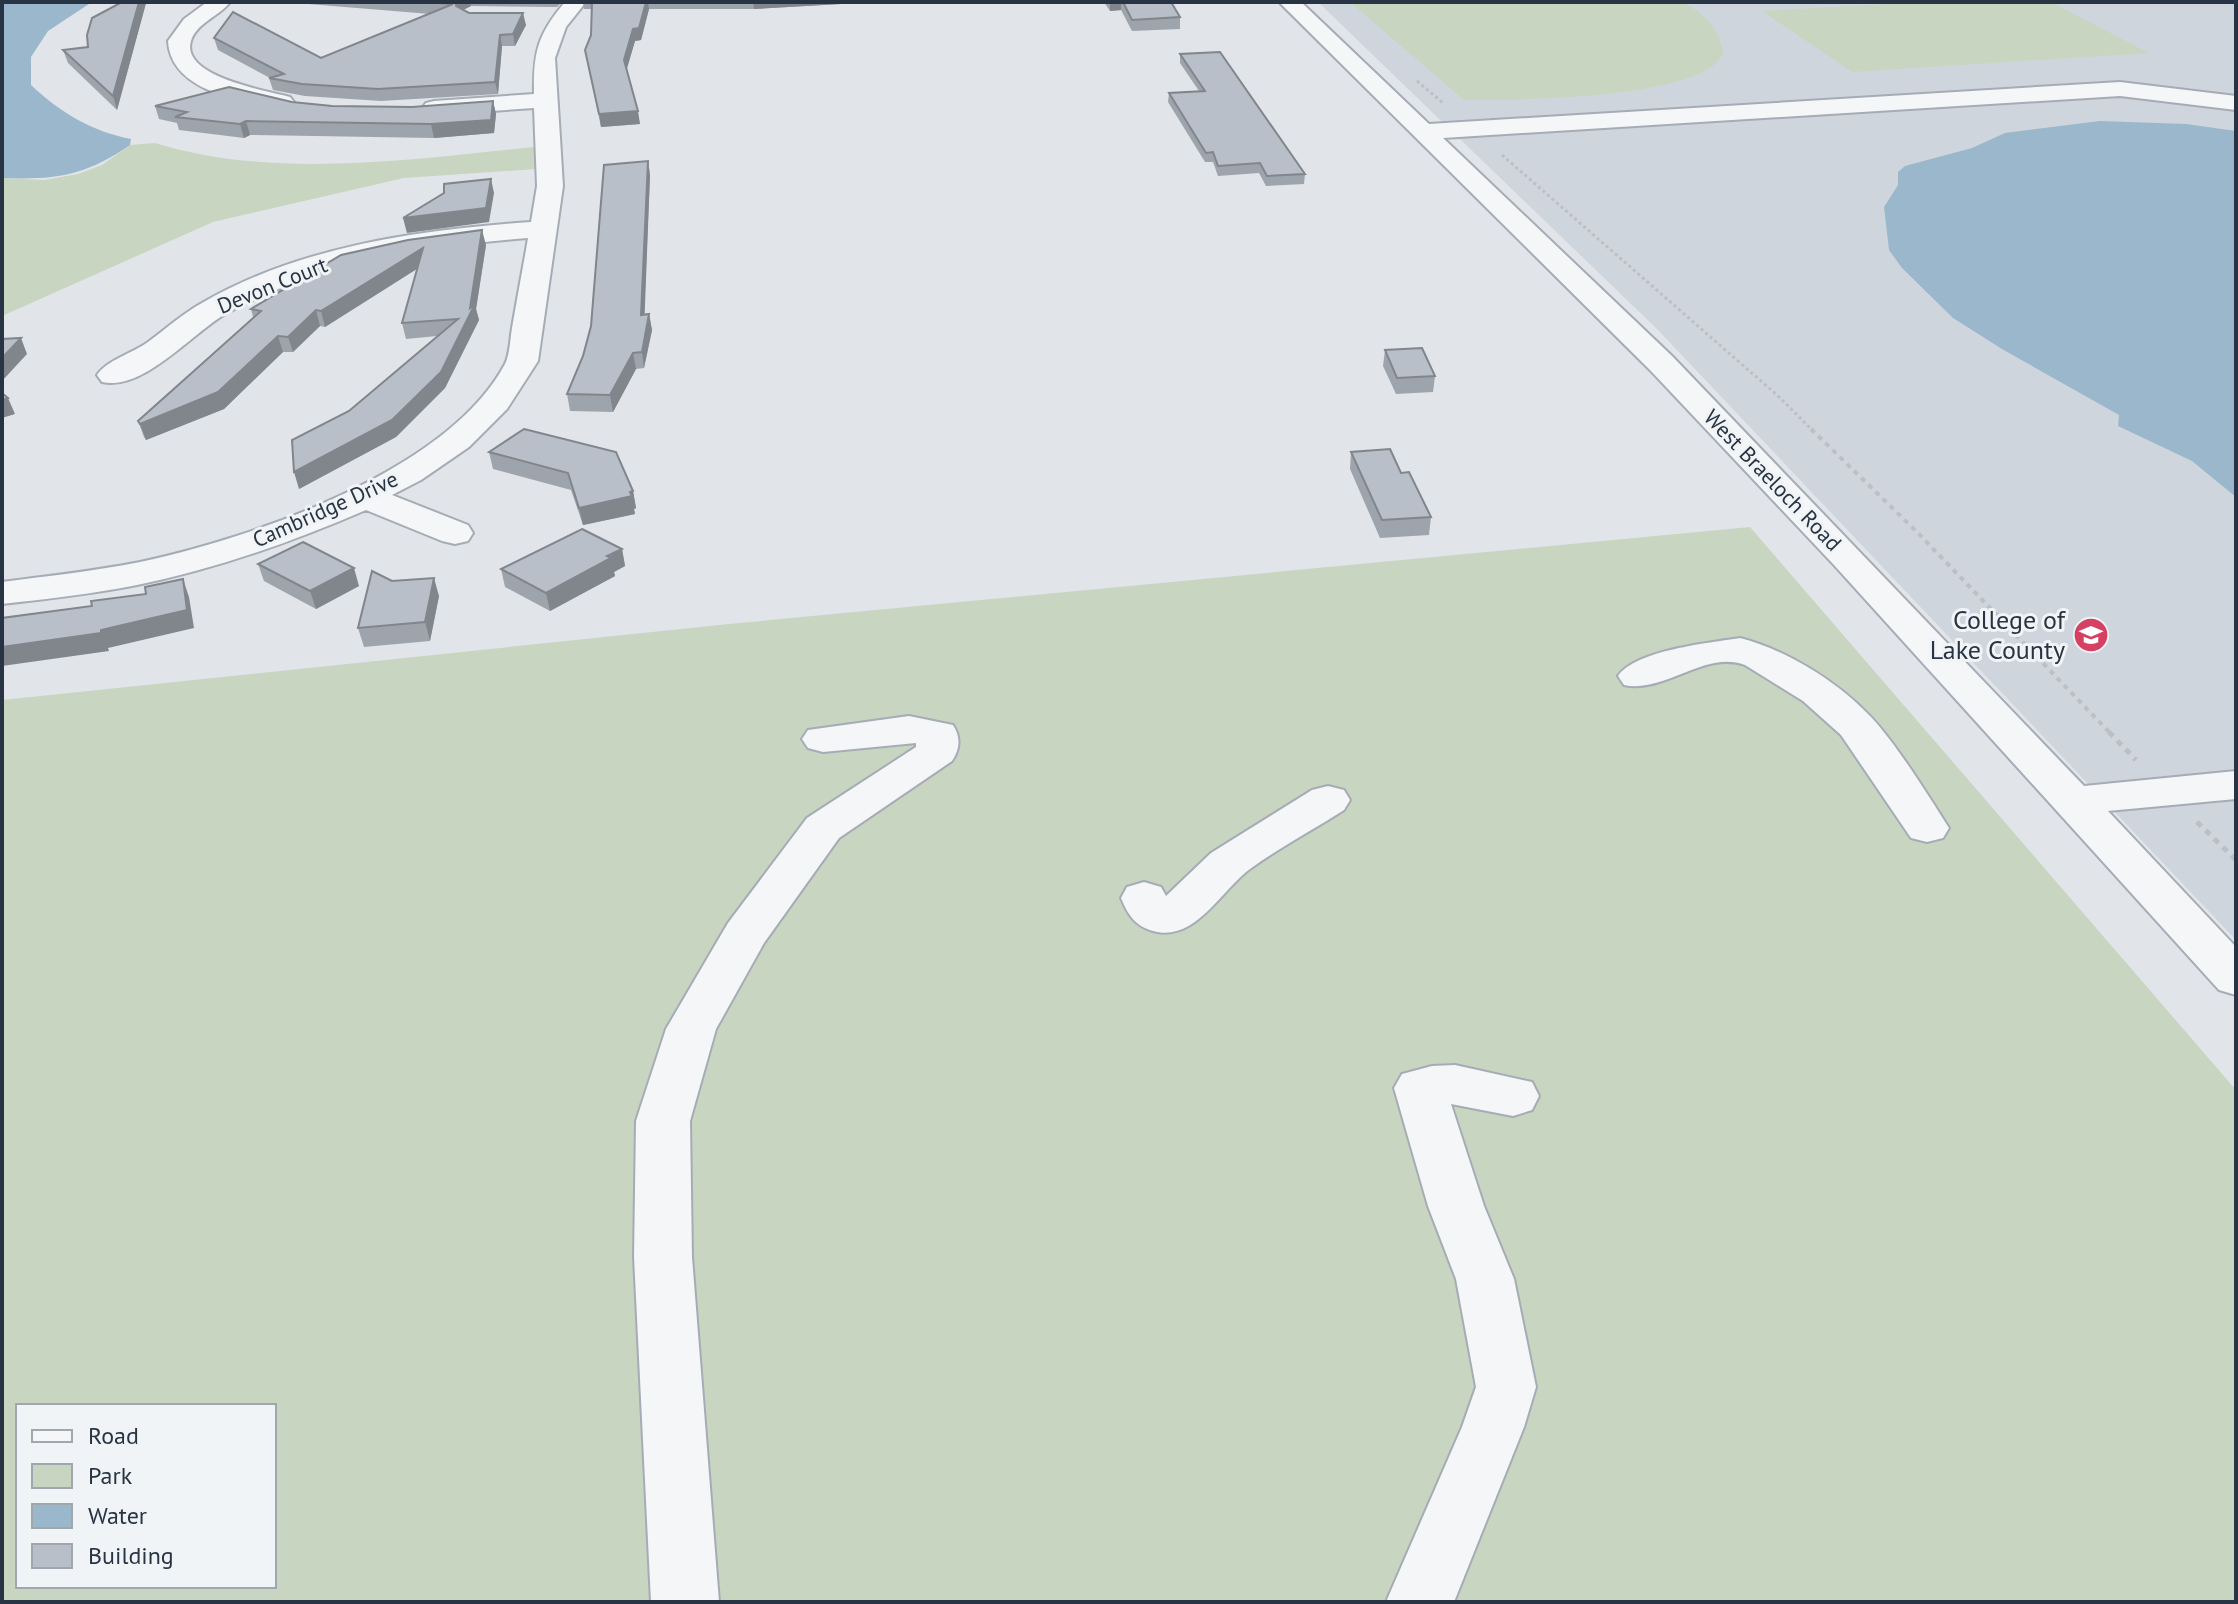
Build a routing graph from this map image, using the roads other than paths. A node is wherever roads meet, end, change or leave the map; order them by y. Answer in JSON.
{"nodes":[{"id":1,"x":220,"y":2,"type":"edge"},
{"id":2,"x":1289,"y":2,"type":"edge"},
{"id":3,"x":557,"y":12,"type":"edge"},
{"id":4,"x":544,"y":100,"type":"junction"},
{"id":5,"x":2236,"y":103,"type":"edge"},
{"id":6,"x":301,"y":105,"type":"edge"},
{"id":7,"x":414,"y":109,"type":"edge"},
{"id":8,"x":1423,"y":132,"type":"junction"},
{"id":9,"x":545,"y":229,"type":"junction"},
{"id":10,"x":113,"y":375,"type":"dead end"},
{"id":11,"x":363,"y":496,"type":"junction"},
{"id":12,"x":455,"y":533,"type":"dead end"},
{"id":13,"x":2,"y":593,"type":"edge"},
{"id":14,"x":1638,"y":676,"type":"dead end"},
{"id":15,"x":823,"y":739,"type":"dead end"},
{"id":16,"x":2236,"y":785,"type":"edge"},
{"id":17,"x":1328,"y":800,"type":"dead end"},
{"id":18,"x":2072,"y":801,"type":"junction"},
{"id":19,"x":1927,"y":828,"type":"dead end"},
{"id":20,"x":1144,"y":898,"type":"dead end"},
{"id":21,"x":2236,"y":978,"type":"edge"},
{"id":22,"x":1513,"y":1096,"type":"dead end"},
{"id":23,"x":685,"y":1602,"type":"edge"},
{"id":24,"x":1420,"y":1602,"type":"edge"}],
"edges":[{"from":1,"to":6,"type":"street"},
{"from":2,"to":8,"type":"street","name":"West Braeloch Road"},
{"from":3,"to":4,"type":"street","name":"Cambridge Drive"},
{"from":4,"to":7,"type":"street"},
{"from":4,"to":9,"type":"street","name":"Cambridge Drive"},
{"from":5,"to":8,"type":"street"},
{"from":8,"to":18,"type":"street","name":"West Braeloch Road"},
{"from":9,"to":10,"type":"street","name":"Devon Court"},
{"from":9,"to":11,"type":"street","name":"Cambridge Drive"},
{"from":11,"to":12,"type":"street"},
{"from":11,"to":13,"type":"street","name":"Cambridge Drive"},
{"from":14,"to":19,"type":"street"},
{"from":15,"to":23,"type":"street"},
{"from":16,"to":18,"type":"street"},
{"from":17,"to":20,"type":"street"},
{"from":18,"to":21,"type":"street","name":"West Braeloch Road"},
{"from":22,"to":24,"type":"street"}]}
